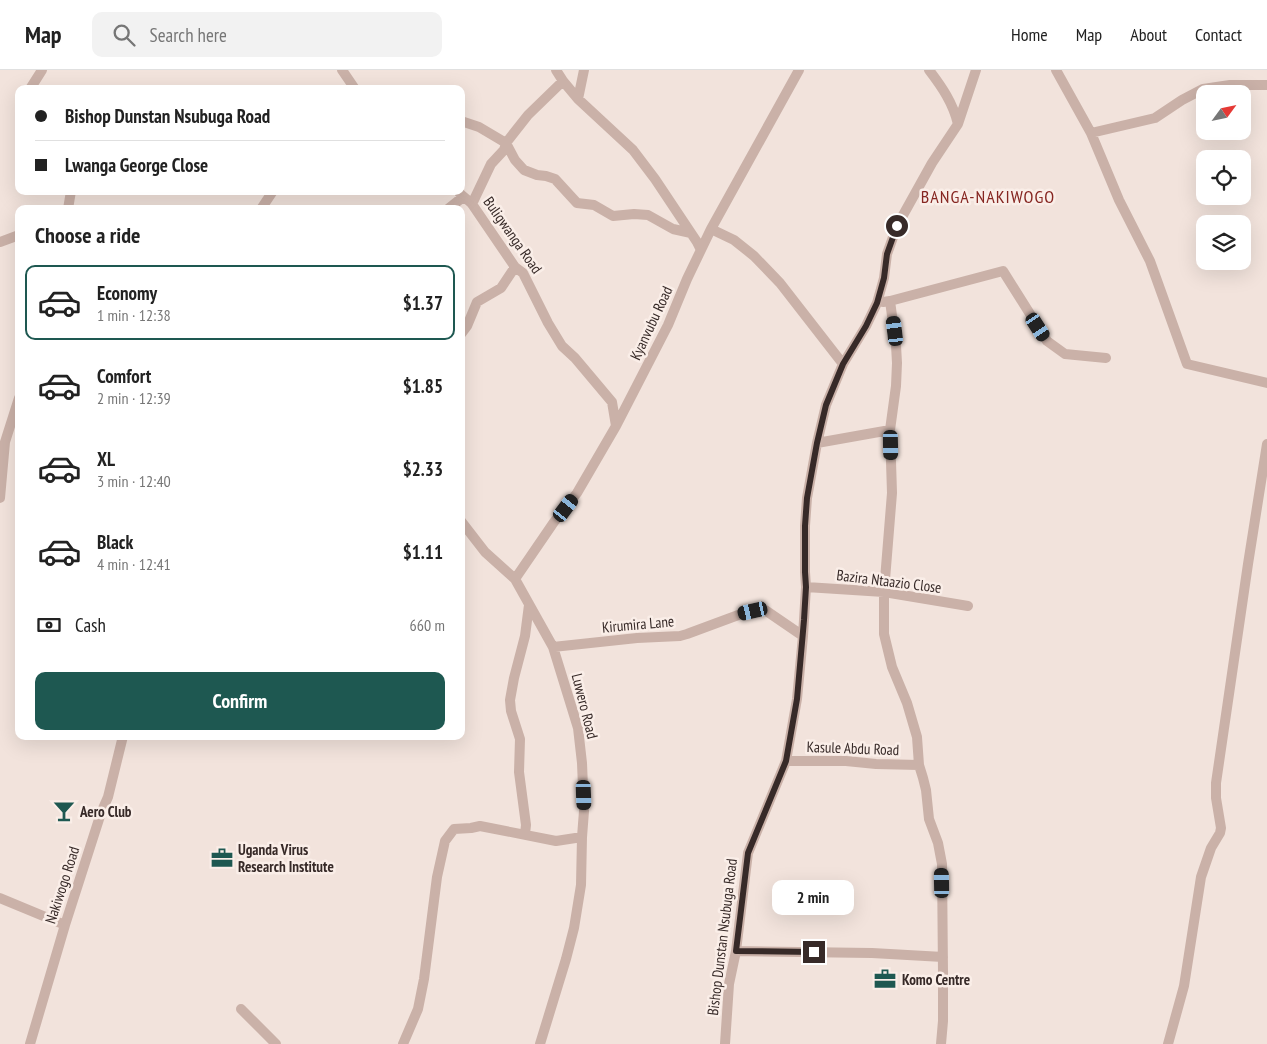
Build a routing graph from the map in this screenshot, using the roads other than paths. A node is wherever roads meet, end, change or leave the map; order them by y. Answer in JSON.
{"nodes":[{"id":1,"x":42,"y":70,"type":"edge"},
{"id":2,"x":342,"y":70,"type":"edge"},
{"id":3,"x":556,"y":70,"type":"edge"},
{"id":4,"x":584,"y":70,"type":"edge"},
{"id":5,"x":798,"y":70,"type":"edge"},
{"id":6,"x":929,"y":70,"type":"edge"},
{"id":7,"x":976,"y":70,"type":"edge"},
{"id":8,"x":1056,"y":70,"type":"edge"},
{"id":9,"x":563,"y":81,"type":"junction"},
{"id":10,"x":33,"y":85,"type":"edge"},
{"id":11,"x":352,"y":85,"type":"edge"},
{"id":12,"x":1267,"y":85,"type":"edge"},
{"id":13,"x":578,"y":99,"type":"junction"},
{"id":14,"x":465,"y":122,"type":"edge"},
{"id":15,"x":958,"y":124,"type":"junction"},
{"id":16,"x":1091,"y":133,"type":"junction"},
{"id":17,"x":506,"y":143,"type":"junction"},
{"id":18,"x":459,"y":195,"type":"edge"},
{"id":19,"x":461,"y":195,"type":"edge"},
{"id":20,"x":472,"y":204,"type":"junction"},
{"id":21,"x":451,"y":205,"type":"edge"},
{"id":22,"x":711,"y":229,"type":"junction"},
{"id":23,"x":691,"y":233,"type":"junction"},
{"id":24,"x":15,"y":236,"type":"edge"},
{"id":25,"x":0,"y":242,"type":"edge"},
{"id":26,"x":701,"y":250,"type":"junction"},
{"id":27,"x":515,"y":267,"type":"junction"},
{"id":28,"x":890,"y":301,"type":"junction"},
{"id":29,"x":877,"y":303,"type":"junction"},
{"id":30,"x":465,"y":329,"type":"edge"},
{"id":31,"x":1106,"y":358,"type":"dead end"},
{"id":32,"x":843,"y":364,"type":"junction"},
{"id":33,"x":1267,"y":383,"type":"edge"},
{"id":34,"x":15,"y":410,"type":"edge"},
{"id":35,"x":616,"y":426,"type":"junction"},
{"id":36,"x":890,"y":430,"type":"junction"},
{"id":37,"x":817,"y":443,"type":"junction"},
{"id":38,"x":1267,"y":444,"type":"edge"},
{"id":39,"x":0,"y":498,"type":"edge"},
{"id":40,"x":465,"y":526,"type":"edge"},
{"id":41,"x":515,"y":579,"type":"junction"},
{"id":42,"x":806,"y":587,"type":"junction"},
{"id":43,"x":884,"y":592,"type":"junction"},
{"id":44,"x":529,"y":605,"type":"junction"},
{"id":45,"x":968,"y":606,"type":"dead end"},
{"id":46,"x":804,"y":636,"type":"junction"},
{"id":47,"x":554,"y":647,"type":"junction"},
{"id":48,"x":122,"y":740,"type":"edge"},
{"id":49,"x":786,"y":761,"type":"junction"},
{"id":50,"x":919,"y":765,"type":"junction"},
{"id":51,"x":524,"y":834,"type":"junction"},
{"id":52,"x":582,"y":837,"type":"junction"},
{"id":53,"x":0,"y":898,"type":"edge"},
{"id":54,"x":65,"y":925,"type":"junction"},
{"id":55,"x":736,"y":951,"type":"junction"},
{"id":56,"x":943,"y":957,"type":"junction"},
{"id":57,"x":241,"y":1009,"type":"dead end"},
{"id":58,"x":30,"y":1044,"type":"edge"},
{"id":59,"x":276,"y":1044,"type":"edge"},
{"id":60,"x":403,"y":1044,"type":"edge"},
{"id":61,"x":540,"y":1044,"type":"edge"},
{"id":62,"x":725,"y":1044,"type":"edge"},
{"id":63,"x":941,"y":1044,"type":"edge"},
{"id":64,"x":1168,"y":1044,"type":"edge"}],
"edges":[{"from":1,"to":10,"type":"street"},
{"from":2,"to":11,"type":"street"},
{"from":3,"to":9,"type":"street"},
{"from":4,"to":13,"type":"street"},
{"from":5,"to":22,"type":"street","name":"Kyanvubu Road"},
{"from":6,"to":15,"type":"street"},
{"from":7,"to":15,"type":"street","name":"Bishop Dunstan Nsubuga Road"},
{"from":8,"to":16,"type":"street"},
{"from":9,"to":13,"type":"street"},
{"from":9,"to":17,"type":"street"},
{"from":12,"to":16,"type":"street"},
{"from":13,"to":23,"type":"street"},
{"from":14,"to":17,"type":"street"},
{"from":15,"to":29,"type":"street","name":"Bishop Dunstan Nsubuga Road"},
{"from":16,"to":33,"type":"street"},
{"from":17,"to":20,"type":"street"},
{"from":17,"to":23,"type":"street"},
{"from":18,"to":21,"type":"street"},
{"from":19,"to":20,"type":"street","name":"Buligwanga Road"},
{"from":20,"to":27,"type":"street","name":"Buligwanga Road"},
{"from":22,"to":26,"type":"street","name":"Kyanvubu Road"},
{"from":22,"to":32,"type":"street"},
{"from":23,"to":26,"type":"street"},
{"from":24,"to":25,"type":"street"},
{"from":26,"to":35,"type":"street","name":"Kyanvubu Road"},
{"from":27,"to":30,"type":"street"},
{"from":27,"to":35,"type":"street","name":"Buligwanga Road"},
{"from":28,"to":29,"type":"street"},
{"from":28,"to":31,"type":"street"},
{"from":28,"to":36,"type":"street"},
{"from":29,"to":32,"type":"street","name":"Bishop Dunstan Nsubuga Road"},
{"from":32,"to":37,"type":"street","name":"Bishop Dunstan Nsubuga Road"},
{"from":34,"to":39,"type":"street"},
{"from":35,"to":41,"type":"street","name":"Kyanvubu Road"},
{"from":36,"to":37,"type":"street"},
{"from":36,"to":43,"type":"street"},
{"from":37,"to":42,"type":"street","name":"Bishop Dunstan Nsubuga Road"},
{"from":38,"to":64,"type":"street"},
{"from":40,"to":41,"type":"street","name":"Luwero Road"},
{"from":41,"to":44,"type":"street","name":"Luwero Road"},
{"from":42,"to":43,"type":"street","name":"Bazira Ntaazio Close"},
{"from":42,"to":46,"type":"street","name":"Bishop Dunstan Nsubuga Road"},
{"from":43,"to":45,"type":"street","name":"Bazira Ntaazio Close"},
{"from":43,"to":50,"type":"street"},
{"from":44,"to":47,"type":"street","name":"Luwero Road"},
{"from":44,"to":51,"type":"street"},
{"from":46,"to":47,"type":"street","name":"Kirumira Lane"},
{"from":46,"to":49,"type":"street","name":"Bishop Dunstan Nsubuga Road"},
{"from":47,"to":52,"type":"street","name":"Luwero Road"},
{"from":48,"to":54,"type":"street","name":"Nakiwogo Road"},
{"from":49,"to":50,"type":"street","name":"Kasule Abdu Road"},
{"from":49,"to":55,"type":"street","name":"Bishop Dunstan Nsubuga Road"},
{"from":50,"to":56,"type":"street"},
{"from":51,"to":52,"type":"street"},
{"from":51,"to":60,"type":"street"},
{"from":52,"to":61,"type":"street","name":"Luwero Road"},
{"from":53,"to":54,"type":"street"},
{"from":54,"to":58,"type":"street","name":"Nakiwogo Road"},
{"from":55,"to":56,"type":"street"},
{"from":55,"to":62,"type":"street","name":"Bishop Dunstan Nsubuga Road"},
{"from":56,"to":63,"type":"street"},
{"from":57,"to":59,"type":"street"}]}
